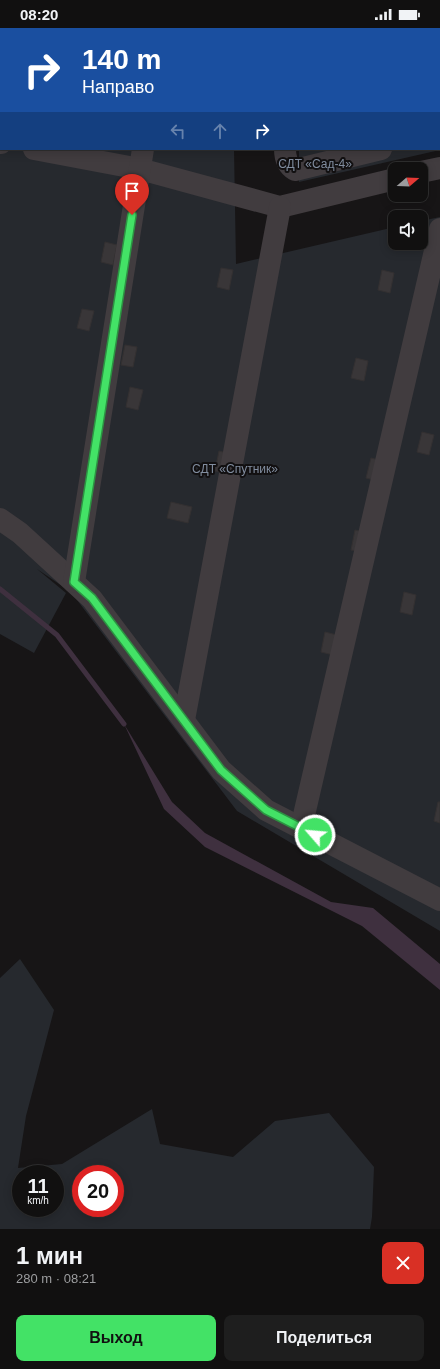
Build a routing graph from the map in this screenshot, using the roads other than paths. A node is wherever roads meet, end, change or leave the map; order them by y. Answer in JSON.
{"nodes":[{"id":1,"x":45,"y":150,"type":"edge"},
{"id":2,"x":285,"y":150,"type":"edge"},
{"id":3,"x":377,"y":150,"type":"edge"},
{"id":4,"x":141,"y":159,"type":"edge"},
{"id":5,"x":440,"y":168,"type":"edge"},
{"id":6,"x":428,"y":171,"type":"edge"},
{"id":7,"x":388,"y":181,"type":"edge"},
{"id":8,"x":280,"y":207,"type":"junction"},
{"id":9,"x":440,"y":229,"type":"edge"},
{"id":10,"x":0,"y":519,"type":"edge"},
{"id":11,"x":74,"y":582,"type":"junction"},
{"id":12,"x":184,"y":720,"type":"junction"},
{"id":13,"x":301,"y":828,"type":"junction"},
{"id":14,"x":440,"y":900,"type":"edge"}],
"edges":[{"from":1,"to":4,"type":"lane"},
{"from":2,"to":3,"type":"lane"},
{"from":4,"to":8,"type":"lane"},
{"from":4,"to":11,"type":"lane"},
{"from":5,"to":6,"type":"lane"},
{"from":7,"to":8,"type":"lane"},
{"from":8,"to":12,"type":"lane"},
{"from":9,"to":13,"type":"lane"},
{"from":10,"to":11,"type":"lane"},
{"from":11,"to":12,"type":"lane"},
{"from":12,"to":13,"type":"lane"},
{"from":13,"to":14,"type":"lane"}]}
